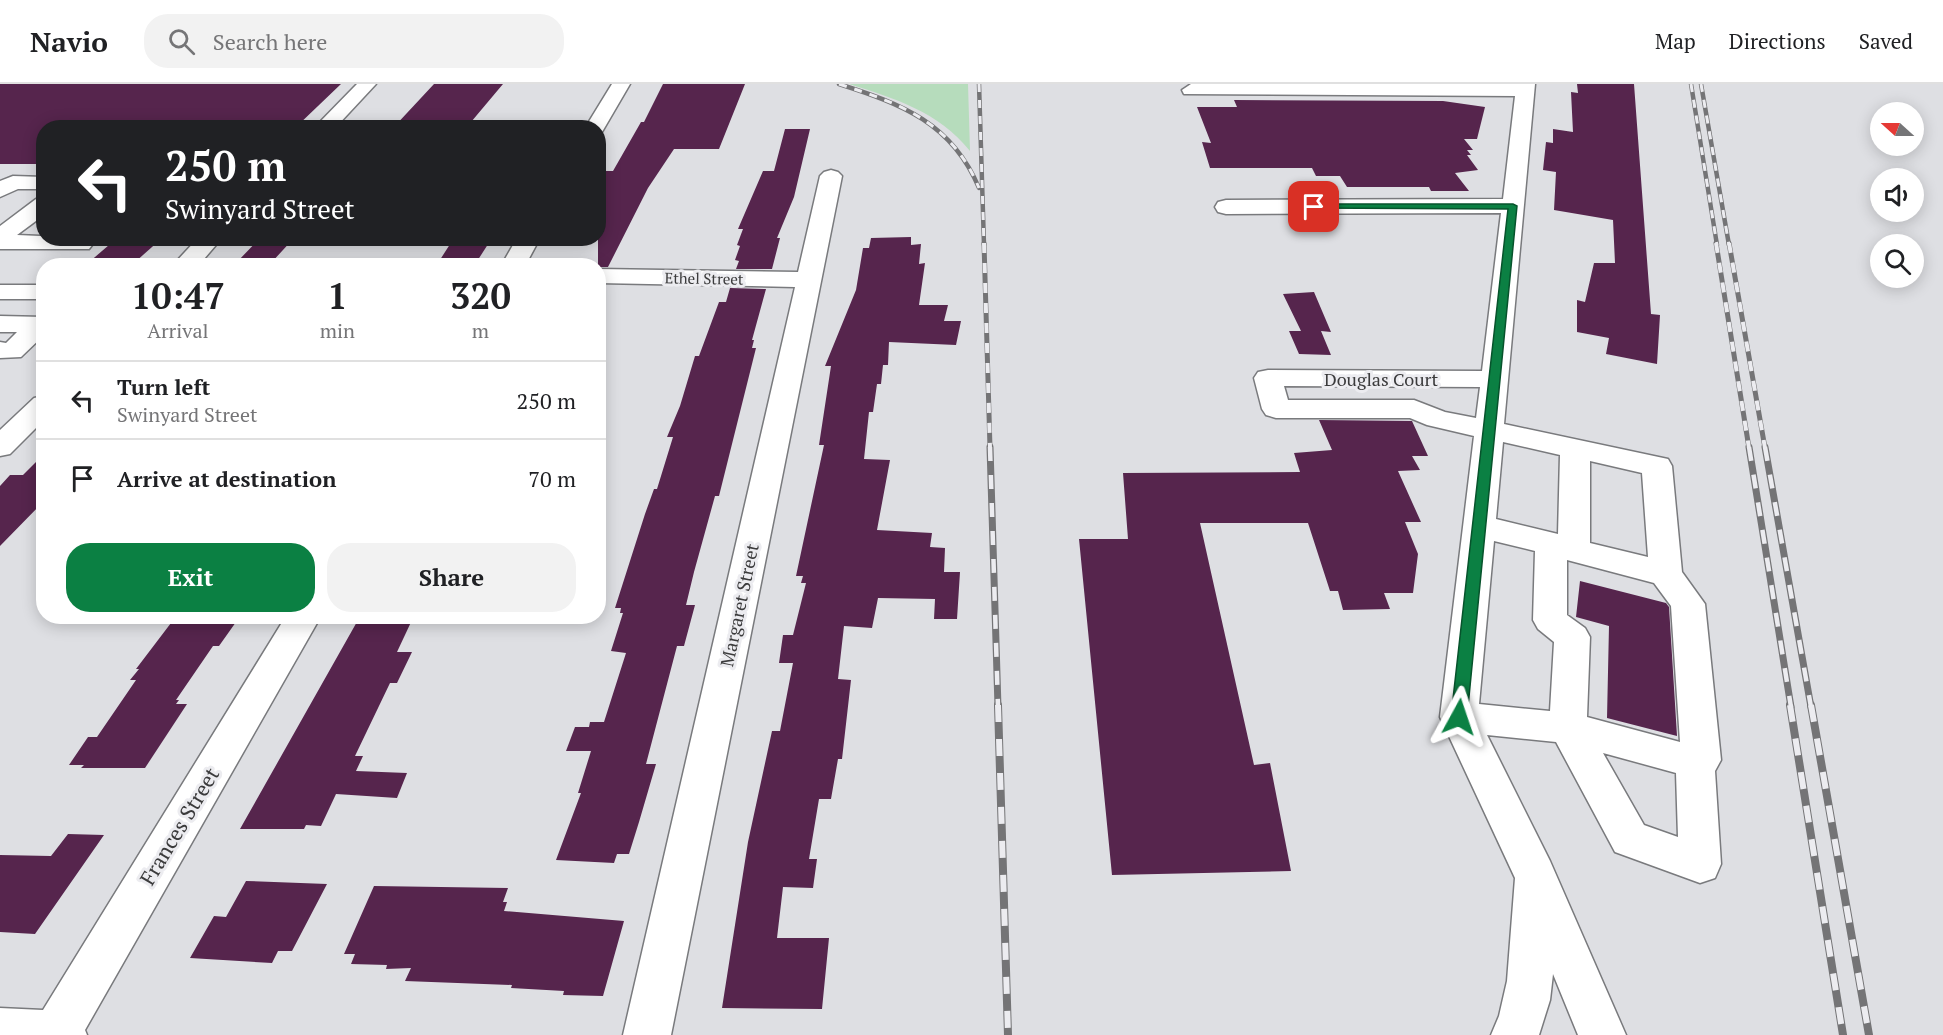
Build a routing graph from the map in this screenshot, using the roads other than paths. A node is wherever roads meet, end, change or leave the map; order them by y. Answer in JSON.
{"nodes":[{"id":1,"x":367,"y":84,"type":"edge"},
{"id":2,"x":621,"y":84,"type":"edge"},
{"id":3,"x":1526,"y":87,"type":"edge"},
{"id":4,"x":1191,"y":90,"type":"dead end"},
{"id":5,"x":331,"y":120,"type":"edge"},
{"id":6,"x":600,"y":120,"type":"edge"},
{"id":7,"x":831,"y":176,"type":"dead end"},
{"id":8,"x":36,"y":183,"type":"edge"},
{"id":9,"x":0,"y":191,"type":"edge"},
{"id":10,"x":1513,"y":206,"type":"junction"},
{"id":11,"x":1226,"y":207,"type":"dead end"},
{"id":12,"x":36,"y":210,"type":"edge"},
{"id":13,"x":0,"y":237,"type":"edge"},
{"id":14,"x":0,"y":242,"type":"edge"},
{"id":15,"x":36,"y":242,"type":"edge"},
{"id":16,"x":77,"y":246,"type":"edge"},
{"id":17,"x":203,"y":246,"type":"edge"},
{"id":18,"x":61,"y":258,"type":"edge"},
{"id":19,"x":192,"y":258,"type":"edge"},
{"id":20,"x":0,"y":264,"type":"edge"},
{"id":21,"x":36,"y":265,"type":"edge"},
{"id":22,"x":36,"y":276,"type":"edge"},
{"id":23,"x":606,"y":276,"type":"edge"},
{"id":24,"x":809,"y":280,"type":"junction"},
{"id":25,"x":8,"y":292,"type":"edge"},
{"id":26,"x":36,"y":292,"type":"edge"},
{"id":27,"x":0,"y":324,"type":"edge"},
{"id":28,"x":36,"y":324,"type":"edge"},
{"id":29,"x":36,"y":328,"type":"edge"},
{"id":30,"x":0,"y":350,"type":"edge"},
{"id":31,"x":1494,"y":379,"type":"junction"},
{"id":32,"x":36,"y":412,"type":"edge"},
{"id":33,"x":1489,"y":430,"type":"junction"},
{"id":34,"x":0,"y":447,"type":"edge"},
{"id":35,"x":1575,"y":449,"type":"junction"},
{"id":36,"x":1479,"y":526,"type":"junction"},
{"id":37,"x":1563,"y":547,"type":"junction"},
{"id":38,"x":1666,"y":574,"type":"junction"},
{"id":39,"x":299,"y":624,"type":"edge"},
{"id":40,"x":1459,"y":717,"type":"junction"},
{"id":41,"x":1568,"y":729,"type":"junction"},
{"id":42,"x":1695,"y":762,"type":"junction"},
{"id":43,"x":1535,"y":875,"type":"junction"},
{"id":44,"x":0,"y":1032,"type":"edge"},
{"id":45,"x":55,"y":1035,"type":"edge"},
{"id":46,"x":63,"y":1035,"type":"edge"},
{"id":47,"x":647,"y":1035,"type":"edge"},
{"id":48,"x":1515,"y":1035,"type":"edge"},
{"id":49,"x":1602,"y":1035,"type":"edge"}],
"edges":[{"from":1,"to":5,"type":"street"},
{"from":2,"to":6,"type":"street"},
{"from":3,"to":4,"type":"street"},
{"from":3,"to":10,"type":"street"},
{"from":7,"to":24,"type":"street","name":"Margaret Street"},
{"from":8,"to":9,"type":"street"},
{"from":10,"to":11,"type":"street"},
{"from":10,"to":31,"type":"street"},
{"from":12,"to":13,"type":"street"},
{"from":14,"to":15,"type":"street"},
{"from":16,"to":18,"type":"street"},
{"from":17,"to":19,"type":"street"},
{"from":20,"to":21,"type":"street"},
{"from":22,"to":25,"type":"street"},
{"from":23,"to":24,"type":"street","name":"Ethel Street"},
{"from":24,"to":47,"type":"street","name":"Margaret Street"},
{"from":25,"to":26,"type":"street"},
{"from":27,"to":28,"type":"street"},
{"from":29,"to":30,"type":"street"},
{"from":31,"to":33,"type":"street"},
{"from":31,"to":33,"type":"street","name":"Douglas Court"},
{"from":32,"to":34,"type":"street"},
{"from":33,"to":35,"type":"street"},
{"from":33,"to":36,"type":"street"},
{"from":35,"to":37,"type":"street"},
{"from":35,"to":38,"type":"street"},
{"from":36,"to":37,"type":"street"},
{"from":36,"to":40,"type":"street"},
{"from":37,"to":38,"type":"street"},
{"from":37,"to":41,"type":"street"},
{"from":38,"to":42,"type":"street"},
{"from":39,"to":45,"type":"street","name":"Frances Street"},
{"from":40,"to":41,"type":"street"},
{"from":40,"to":43,"type":"street"},
{"from":41,"to":42,"type":"street"},
{"from":41,"to":42,"type":"street"},
{"from":43,"to":48,"type":"street"},
{"from":43,"to":49,"type":"street"},
{"from":44,"to":45,"type":"street"},
{"from":45,"to":46,"type":"street"}]}
